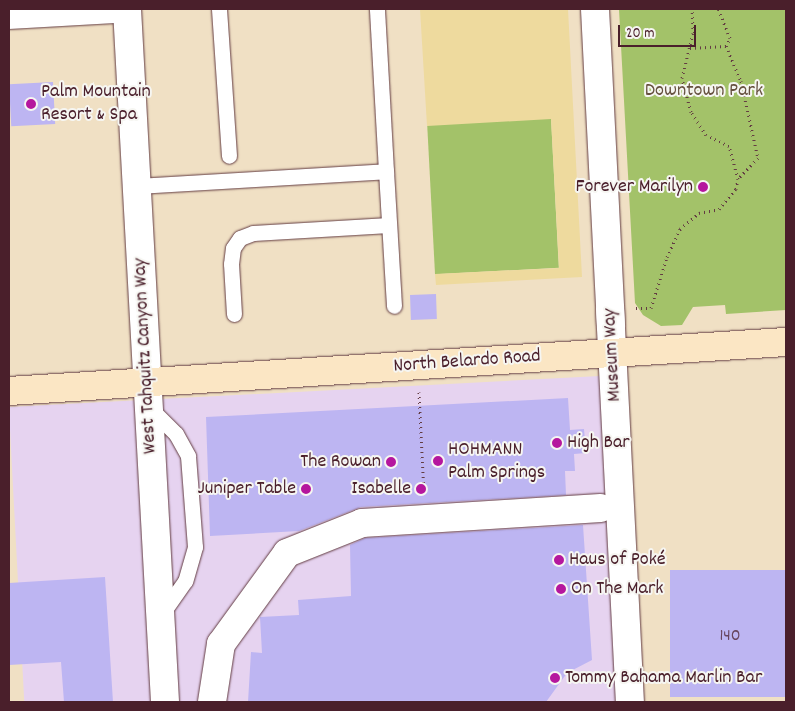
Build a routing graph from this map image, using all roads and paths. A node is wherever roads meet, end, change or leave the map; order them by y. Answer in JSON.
{"nodes":[{"id":1,"x":118,"y":9,"type":"edge"},
{"id":2,"x":127,"y":9,"type":"edge"},
{"id":3,"x":219,"y":9,"type":"edge"},
{"id":4,"x":377,"y":9,"type":"edge"},
{"id":5,"x":595,"y":9,"type":"edge"},
{"id":6,"x":692,"y":9,"type":"edge"},
{"id":7,"x":718,"y":9,"type":"edge"},
{"id":8,"x":9,"y":15,"type":"edge"},
{"id":9,"x":726,"y":46,"type":"junction"},
{"id":10,"x":690,"y":48,"type":"junction"},
{"id":11,"x":229,"y":156,"type":"dead end"},
{"id":12,"x":386,"y":172,"type":"junction"},
{"id":13,"x":738,"y":178,"type":"junction"},
{"id":14,"x":137,"y":186,"type":"junction"},
{"id":15,"x":389,"y":225,"type":"junction"},
{"id":16,"x":394,"y":306,"type":"dead end"},
{"id":17,"x":610,"y":309,"type":"junction"},
{"id":18,"x":234,"y":314,"type":"dead end"},
{"id":19,"x":786,"y":342,"type":"edge"},
{"id":20,"x":612,"y":353,"type":"junction"},
{"id":21,"x":418,"y":384,"type":"dead end"},
{"id":22,"x":9,"y":391,"type":"edge"},
{"id":23,"x":148,"y":395,"type":"junction"},
{"id":24,"x":601,"y":508,"type":"dead end"},
{"id":25,"x":425,"y":518,"type":"junction"},
{"id":26,"x":160,"y":616,"type":"junction"},
{"id":27,"x":165,"y":702,"type":"edge"},
{"id":28,"x":212,"y":702,"type":"edge"},
{"id":29,"x":630,"y":702,"type":"edge"}],
"edges":[{"from":1,"to":8,"type":"street"},
{"from":2,"to":14,"type":"street","name":"West Tahquitz Canyon Way"},
{"from":3,"to":11,"type":"lane"},
{"from":4,"to":12,"type":"lane"},
{"from":5,"to":17,"type":"street","name":"Museum Way"},
{"from":6,"to":10,"type":"path"},
{"from":7,"to":9,"type":"path"},
{"from":9,"to":10,"type":"path"},
{"from":9,"to":13,"type":"path"},
{"from":10,"to":13,"type":"path"},
{"from":12,"to":14,"type":"lane"},
{"from":12,"to":15,"type":"lane"},
{"from":13,"to":17,"type":"path"},
{"from":14,"to":23,"type":"street","name":"West Tahquitz Canyon Way"},
{"from":15,"to":16,"type":"lane"},
{"from":15,"to":18,"type":"lane"},
{"from":17,"to":20,"type":"street","name":"Museum Way"},
{"from":19,"to":20,"type":"street","name":"North Belardo Road"},
{"from":20,"to":23,"type":"street","name":"North Belardo Road"},
{"from":20,"to":29,"type":"street","name":"Museum Way"},
{"from":21,"to":25,"type":"path"},
{"from":22,"to":23,"type":"street","name":"North Belardo Road"},
{"from":23,"to":26,"type":"street","name":"West Tahquitz Canyon Way"},
{"from":23,"to":26,"type":"lane"},
{"from":24,"to":25,"type":"street"},
{"from":25,"to":28,"type":"street"},
{"from":26,"to":27,"type":"street","name":"West Tahquitz Canyon Way"}]}
